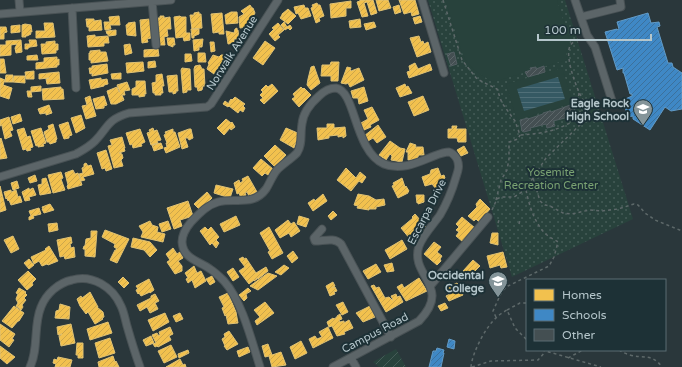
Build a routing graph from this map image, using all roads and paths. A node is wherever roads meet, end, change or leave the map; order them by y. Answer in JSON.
{"nodes":[{"id":1,"x":19,"y":0,"type":"edge"},
{"id":2,"x":171,"y":0,"type":"edge"},
{"id":3,"x":278,"y":0,"type":"edge"},
{"id":4,"x":422,"y":0,"type":"edge"},
{"id":5,"x":442,"y":0,"type":"edge"},
{"id":6,"x":575,"y":0,"type":"edge"},
{"id":7,"x":620,"y":0,"type":"edge"},
{"id":8,"x":152,"y":2,"type":"junction"},
{"id":9,"x":72,"y":8,"type":"junction"},
{"id":10,"x":20,"y":12,"type":"junction"},
{"id":11,"x":0,"y":14,"type":"edge"},
{"id":12,"x":580,"y":17,"type":"junction"},
{"id":13,"x":587,"y":35,"type":"junction"},
{"id":14,"x":156,"y":45,"type":"dead end"},
{"id":15,"x":444,"y":73,"type":"dead end"},
{"id":16,"x":76,"y":88,"type":"dead end"},
{"id":17,"x":579,"y":93,"type":"junction"},
{"id":18,"x":613,"y":104,"type":"dead end"},
{"id":19,"x":520,"y":134,"type":"junction"},
{"id":20,"x":0,"y":177,"type":"edge"},
{"id":21,"x":533,"y":178,"type":"junction"},
{"id":22,"x":525,"y":190,"type":"junction"},
{"id":23,"x":496,"y":200,"type":"junction"},
{"id":24,"x":488,"y":217,"type":"joint"},
{"id":25,"x":499,"y":220,"type":"dead end"},
{"id":26,"x":520,"y":220,"type":"dead end"},
{"id":27,"x":498,"y":223,"type":"dead end"},
{"id":28,"x":519,"y":224,"type":"dead end"},
{"id":29,"x":322,"y":229,"type":"dead end"},
{"id":30,"x":682,"y":231,"type":"edge"},
{"id":31,"x":431,"y":285,"type":"junction"},
{"id":32,"x":526,"y":303,"type":"edge"},
{"id":33,"x":507,"y":310,"type":"junction"},
{"id":34,"x":496,"y":318,"type":"junction"},
{"id":35,"x":391,"y":337,"type":"junction"},
{"id":36,"x":526,"y":339,"type":"edge"},
{"id":37,"x":581,"y":351,"type":"edge"},
{"id":38,"x":620,"y":351,"type":"edge"},
{"id":39,"x":545,"y":352,"type":"joint"},
{"id":40,"x":351,"y":358,"type":"junction"},
{"id":41,"x":568,"y":358,"type":"junction"},
{"id":42,"x":30,"y":367,"type":"edge"},
{"id":43,"x":140,"y":367,"type":"edge"},
{"id":44,"x":260,"y":367,"type":"edge"},
{"id":45,"x":333,"y":367,"type":"edge"},
{"id":46,"x":356,"y":367,"type":"edge"},
{"id":47,"x":471,"y":367,"type":"edge"},
{"id":48,"x":601,"y":367,"type":"edge"},
{"id":49,"x":662,"y":367,"type":"edge"}],
"edges":[{"from":1,"to":10,"type":"street"},
{"from":2,"to":8,"type":"street"},
{"from":3,"to":20,"type":"street","name":"Norwalk Avenue"},
{"from":4,"to":15,"type":"street"},
{"from":5,"to":19,"type":"path"},
{"from":6,"to":12,"type":"street"},
{"from":7,"to":12,"type":"street"},
{"from":8,"to":9,"type":"street"},
{"from":8,"to":14,"type":"street"},
{"from":9,"to":10,"type":"street"},
{"from":9,"to":16,"type":"street"},
{"from":10,"to":11,"type":"street"},
{"from":12,"to":13,"type":"street"},
{"from":13,"to":17,"type":"path"},
{"from":13,"to":18,"type":"street"},
{"from":17,"to":19,"type":"path"},
{"from":17,"to":21,"type":"path"},
{"from":19,"to":23,"type":"path"},
{"from":21,"to":22,"type":"path"},
{"from":21,"to":30,"type":"path"},
{"from":22,"to":23,"type":"path"},
{"from":22,"to":34,"type":"path"},
{"from":23,"to":24,"type":"path"},
{"from":24,"to":31,"type":"street"},
{"from":25,"to":27,"type":"path"},
{"from":26,"to":28,"type":"path"},
{"from":29,"to":35,"type":"street"},
{"from":31,"to":35,"type":"street","name":"Campus Road"},
{"from":31,"to":44,"type":"street","name":"Escarpa Drive"},
{"from":32,"to":33,"type":"path"},
{"from":33,"to":34,"type":"path"},
{"from":33,"to":36,"type":"path"},
{"from":34,"to":47,"type":"path"},
{"from":35,"to":40,"type":"street","name":"Campus Road"},
{"from":37,"to":41,"type":"path"},
{"from":38,"to":49,"type":"path"},
{"from":39,"to":41,"type":"path"},
{"from":39,"to":47,"type":"path"},
{"from":40,"to":45,"type":"street","name":"Campus Road"},
{"from":40,"to":46,"type":"street"},
{"from":41,"to":48,"type":"path"},
{"from":42,"to":43,"type":"street"}]}
